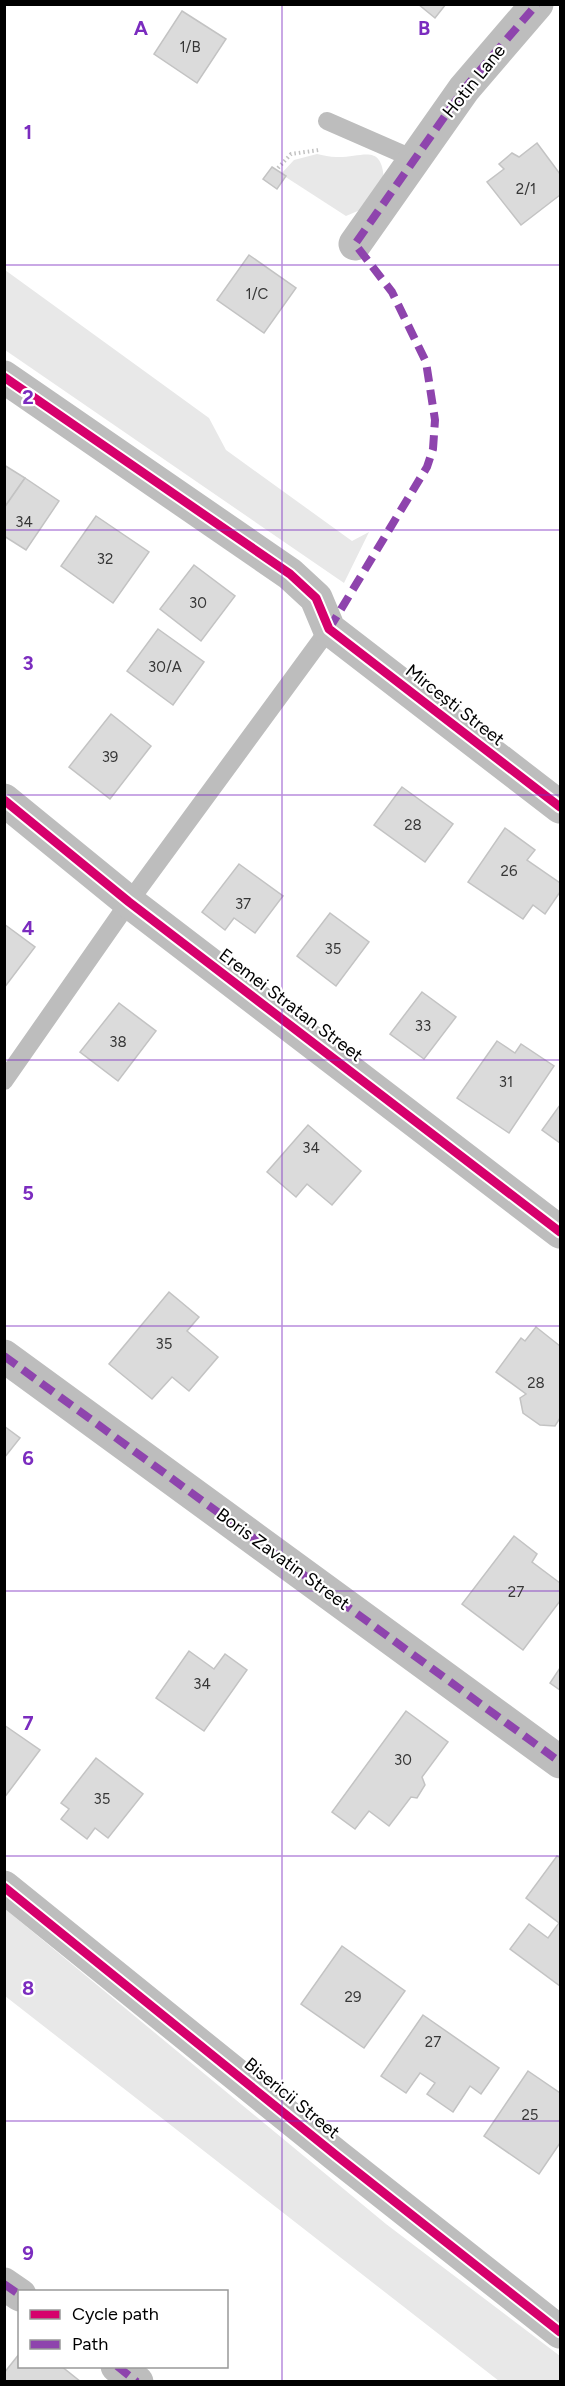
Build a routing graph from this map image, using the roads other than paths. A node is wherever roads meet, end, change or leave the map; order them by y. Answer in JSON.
{"nodes":[{"id":1,"x":537,"y":4,"type":"edge"},
{"id":2,"x":327,"y":120,"type":"dead end"},
{"id":3,"x":414,"y":159,"type":"junction"},
{"id":4,"x":355,"y":244,"type":"dead end"},
{"id":5,"x":4,"y":376,"type":"edge"},
{"id":6,"x":329,"y":629,"type":"junction"},
{"id":7,"x":4,"y":800,"type":"edge"},
{"id":8,"x":561,"y":807,"type":"edge"},
{"id":9,"x":129,"y":902,"type":"junction"},
{"id":10,"x":4,"y":1081,"type":"edge"},
{"id":11,"x":561,"y":1232,"type":"edge"},
{"id":12,"x":4,"y":1356,"type":"edge"},
{"id":13,"x":561,"y":1762,"type":"edge"},
{"id":14,"x":4,"y":1887,"type":"edge"},
{"id":15,"x":4,"y":2284,"type":"edge"},
{"id":16,"x":18,"y":2294,"type":"edge"},
{"id":17,"x":561,"y":2332,"type":"edge"},
{"id":18,"x":118,"y":2368,"type":"edge"},
{"id":19,"x":137,"y":2382,"type":"edge"}],
"edges":[{"from":1,"to":3,"type":"street","name":"Hotin Lane"},
{"from":2,"to":3,"type":"lane"},
{"from":3,"to":4,"type":"street","name":"Hotin Lane"},
{"from":5,"to":6,"type":"street"},
{"from":6,"to":8,"type":"street","name":"Mircești Street"},
{"from":6,"to":9,"type":"lane"},
{"from":7,"to":9,"type":"street","name":"Eremei Stratan Street"},
{"from":9,"to":10,"type":"lane"},
{"from":9,"to":11,"type":"street","name":"Eremei Stratan Street"},
{"from":12,"to":13,"type":"street","name":"Boris Zavatin Street"},
{"from":14,"to":17,"type":"street","name":"Bisericii Street"},
{"from":15,"to":16,"type":"street"},
{"from":18,"to":19,"type":"street"}]}
